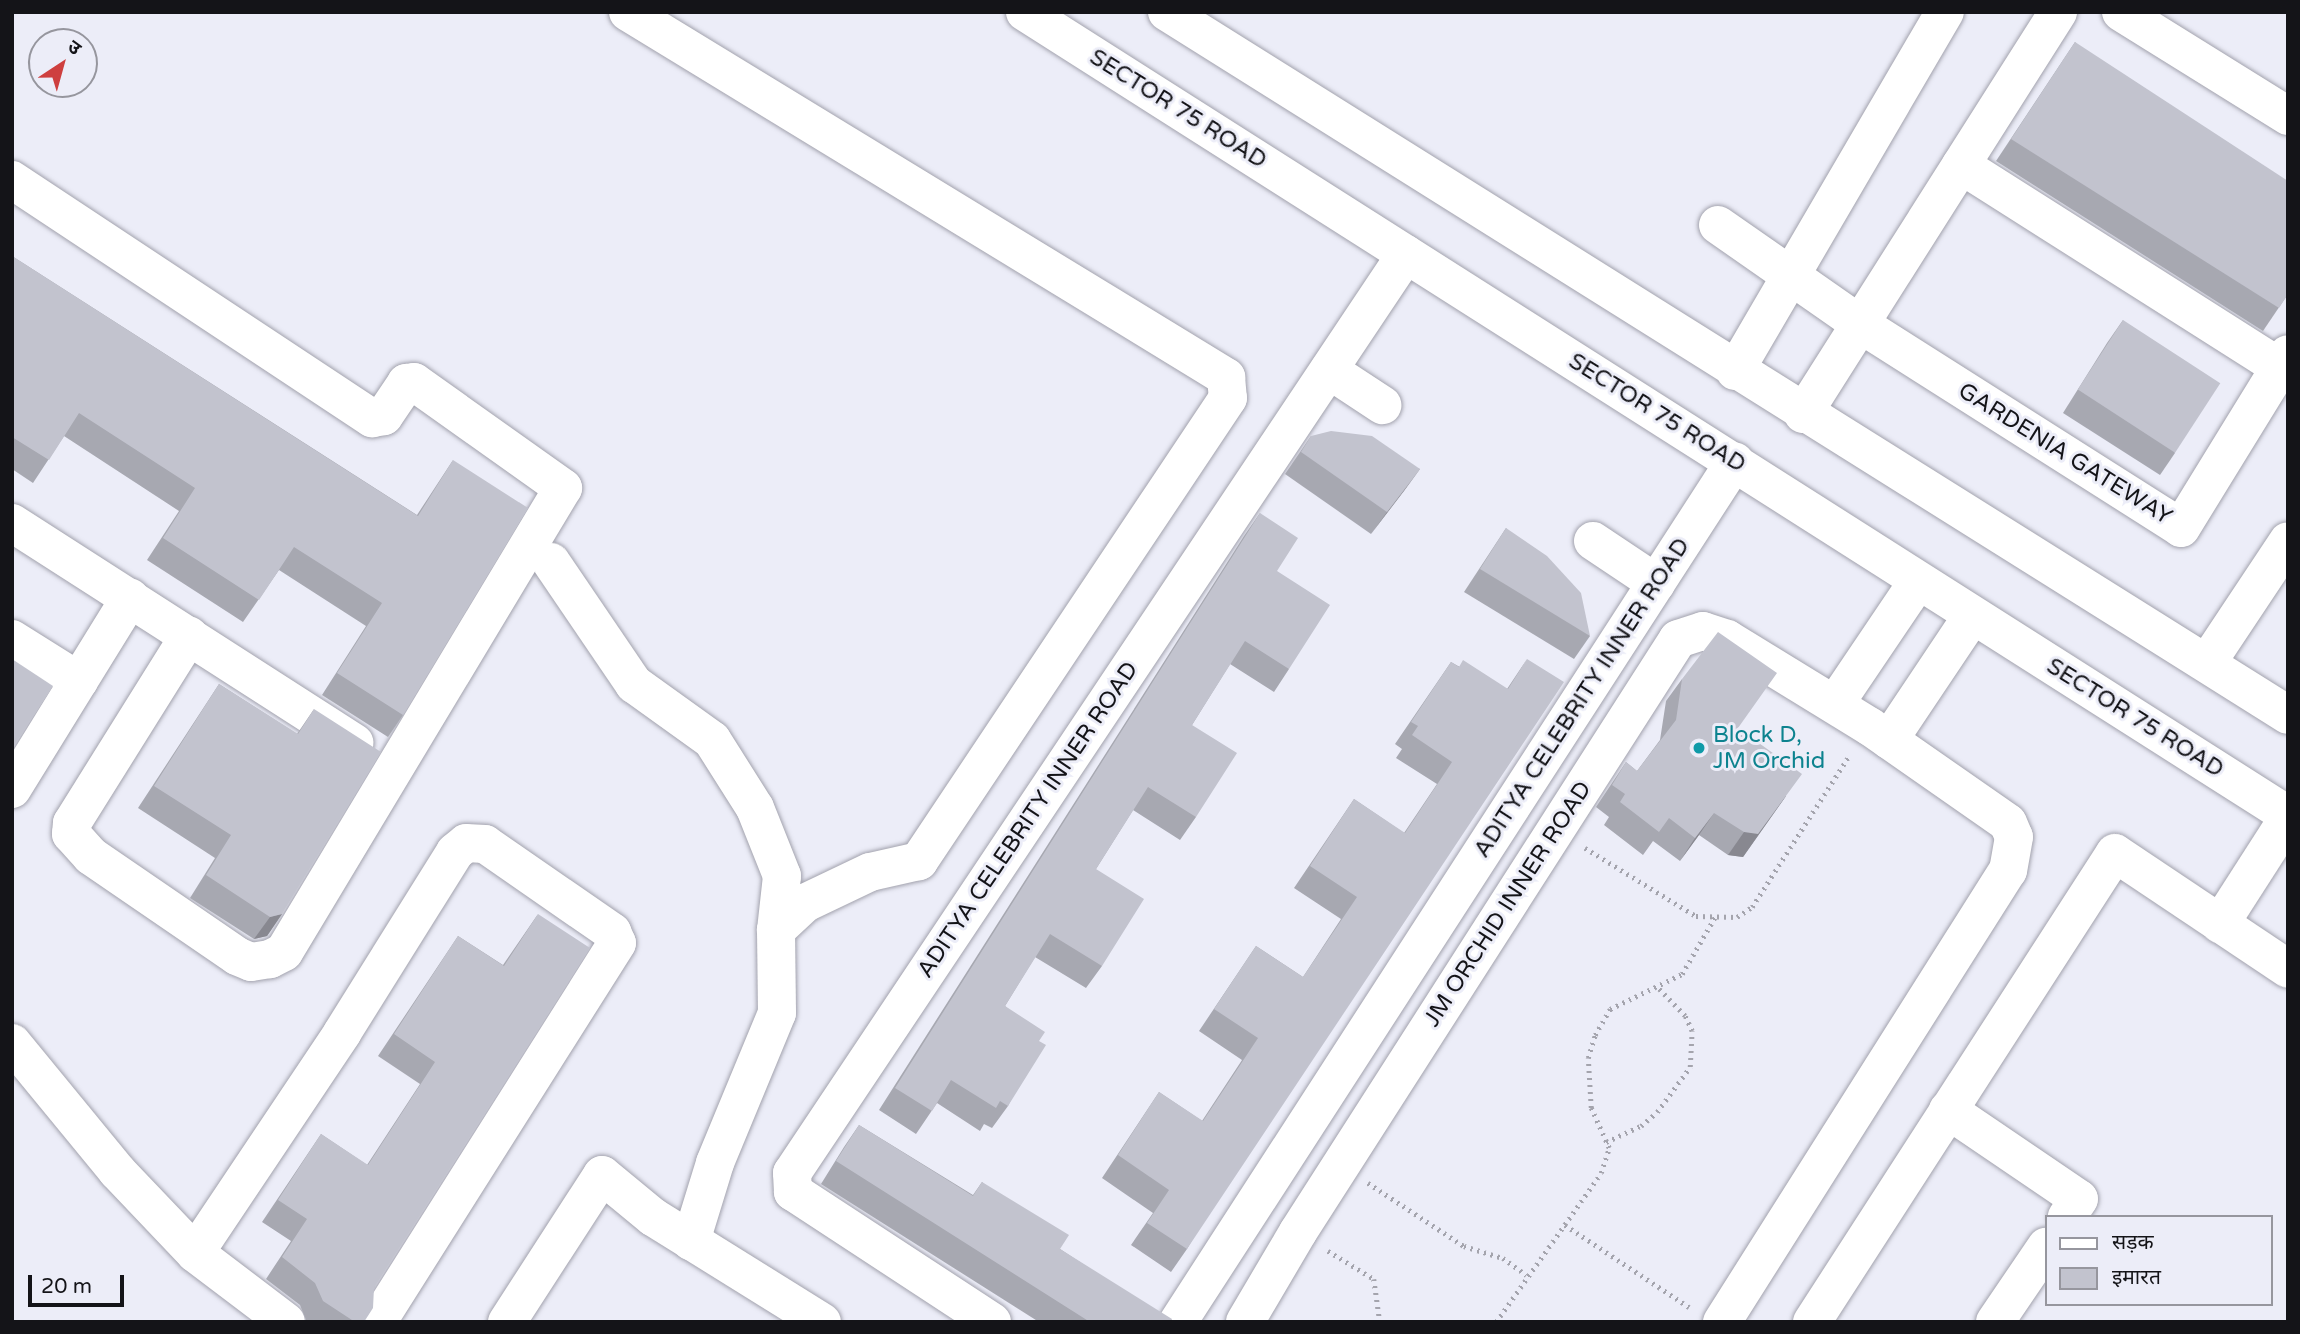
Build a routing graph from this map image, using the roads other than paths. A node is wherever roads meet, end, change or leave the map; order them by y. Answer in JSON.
{"nodes":[{"id":1,"x":628,"y":12,"type":"edge"},
{"id":2,"x":1025,"y":12,"type":"edge"},
{"id":3,"x":1167,"y":12,"type":"edge"},
{"id":4,"x":1945,"y":12,"type":"edge"},
{"id":5,"x":2058,"y":12,"type":"edge"},
{"id":6,"x":2121,"y":12,"type":"edge"},
{"id":7,"x":2288,"y":116,"type":"edge"},
{"id":8,"x":1961,"y":164,"type":"junction"},
{"id":9,"x":12,"y":180,"type":"edge"},
{"id":10,"x":1718,"y":225,"type":"dead end"},
{"id":11,"x":1406,"y":254,"type":"junction"},
{"id":12,"x":1791,"y":275,"type":"junction"},
{"id":13,"x":1860,"y":324,"type":"junction"},
{"id":14,"x":2284,"y":361,"type":"edge"},
{"id":15,"x":1329,"y":370,"type":"junction"},
{"id":16,"x":1735,"y":371,"type":"junction"},
{"id":17,"x":1382,"y":405,"type":"dead end"},
{"id":18,"x":1803,"y":414,"type":"junction"},
{"id":19,"x":1735,"y":461,"type":"junction"},
{"id":20,"x":12,"y":523,"type":"edge"},
{"id":21,"x":1593,"y":541,"type":"dead end"},
{"id":22,"x":2288,"y":541,"type":"edge"},
{"id":23,"x":551,"y":562,"type":"dead end"},
{"id":24,"x":1918,"y":581,"type":"junction"},
{"id":25,"x":1657,"y":583,"type":"junction"},
{"id":26,"x":130,"y":598,"type":"junction"},
{"id":27,"x":1972,"y":616,"type":"junction"},
{"id":28,"x":189,"y":636,"type":"junction"},
{"id":29,"x":12,"y":639,"type":"edge"},
{"id":30,"x":2207,"y":663,"type":"junction"},
{"id":31,"x":79,"y":681,"type":"junction"},
{"id":32,"x":1835,"y":704,"type":"junction"},
{"id":33,"x":2288,"y":715,"type":"edge"},
{"id":34,"x":1879,"y":733,"type":"junction"},
{"id":35,"x":395,"y":768,"type":"junction"},
{"id":36,"x":12,"y":789,"type":"edge"},
{"id":37,"x":2288,"y":817,"type":"edge"},
{"id":38,"x":2220,"y":924,"type":"junction"},
{"id":39,"x":776,"y":930,"type":"junction"},
{"id":40,"x":2288,"y":969,"type":"edge"},
{"id":41,"x":12,"y":1043,"type":"edge"},
{"id":42,"x":1948,"y":1110,"type":"junction"},
{"id":43,"x":2068,"y":1215,"type":"edge"},
{"id":44,"x":691,"y":1241,"type":"junction"},
{"id":45,"x":2044,"y":1250,"type":"edge"},
{"id":46,"x":195,"y":1252,"type":"junction"},
{"id":47,"x":944,"y":1310,"type":"edge"},
{"id":48,"x":1711,"y":1318,"type":"edge"},
{"id":49,"x":286,"y":1322,"type":"edge"},
{"id":50,"x":377,"y":1322,"type":"edge"},
{"id":51,"x":507,"y":1322,"type":"edge"},
{"id":52,"x":822,"y":1322,"type":"edge"},
{"id":53,"x":992,"y":1322,"type":"edge"},
{"id":54,"x":1178,"y":1322,"type":"edge"},
{"id":55,"x":1245,"y":1322,"type":"edge"},
{"id":56,"x":1812,"y":1322,"type":"edge"},
{"id":57,"x":1995,"y":1322,"type":"edge"}],
"edges":[{"from":1,"to":39,"type":"street"},
{"from":2,"to":11,"type":"street","name":"SECTOR 75 ROAD"},
{"from":3,"to":16,"type":"street"},
{"from":4,"to":12,"type":"street"},
{"from":5,"to":8,"type":"street"},
{"from":6,"to":7,"type":"street"},
{"from":8,"to":13,"type":"street"},
{"from":8,"to":14,"type":"street","name":"GARDENIA GATEWAY"},
{"from":9,"to":35,"type":"street"},
{"from":10,"to":12,"type":"street","name":"GARDENIA GATEWAY"},
{"from":11,"to":15,"type":"street","name":"ADITYA CELEBRITY INNER ROAD"},
{"from":11,"to":19,"type":"street","name":"SECTOR 75 ROAD"},
{"from":12,"to":13,"type":"street","name":"GARDENIA GATEWAY"},
{"from":12,"to":16,"type":"street"},
{"from":13,"to":14,"type":"street","name":"GARDENIA GATEWAY"},
{"from":13,"to":18,"type":"street"},
{"from":15,"to":17,"type":"street"},
{"from":15,"to":47,"type":"street","name":"ADITYA CELEBRITY INNER ROAD"},
{"from":16,"to":18,"type":"street"},
{"from":18,"to":30,"type":"street"},
{"from":19,"to":24,"type":"street","name":"SECTOR 75 ROAD"},
{"from":19,"to":25,"type":"street","name":"ADITYA CELEBRITY INNER ROAD"},
{"from":20,"to":26,"type":"street"},
{"from":21,"to":25,"type":"street"},
{"from":22,"to":30,"type":"street"},
{"from":23,"to":39,"type":"street"},
{"from":24,"to":27,"type":"street","name":"SECTOR 75 ROAD"},
{"from":24,"to":32,"type":"street"},
{"from":25,"to":54,"type":"street","name":"ADITYA CELEBRITY INNER ROAD"},
{"from":26,"to":28,"type":"street"},
{"from":26,"to":31,"type":"street"},
{"from":27,"to":34,"type":"street"},
{"from":27,"to":37,"type":"street","name":"SECTOR 75 ROAD"},
{"from":28,"to":35,"type":"street"},
{"from":28,"to":35,"type":"street"},
{"from":29,"to":31,"type":"street"},
{"from":30,"to":33,"type":"street"},
{"from":31,"to":36,"type":"street"},
{"from":32,"to":34,"type":"street","name":"JM ORCHID INNER ROAD"},
{"from":32,"to":55,"type":"street","name":"JM ORCHID INNER ROAD"},
{"from":34,"to":48,"type":"street","name":"JM ORCHID INNER ROAD"},
{"from":37,"to":38,"type":"street"},
{"from":38,"to":40,"type":"street"},
{"from":38,"to":42,"type":"street"},
{"from":39,"to":44,"type":"street"},
{"from":41,"to":46,"type":"street"},
{"from":42,"to":43,"type":"street"},
{"from":42,"to":56,"type":"street"},
{"from":44,"to":51,"type":"street"},
{"from":44,"to":52,"type":"street"},
{"from":45,"to":57,"type":"street"},
{"from":46,"to":49,"type":"street"},
{"from":46,"to":50,"type":"street"},
{"from":47,"to":53,"type":"street","name":"ADITYA CELEBRITY INNER ROAD"}]}
